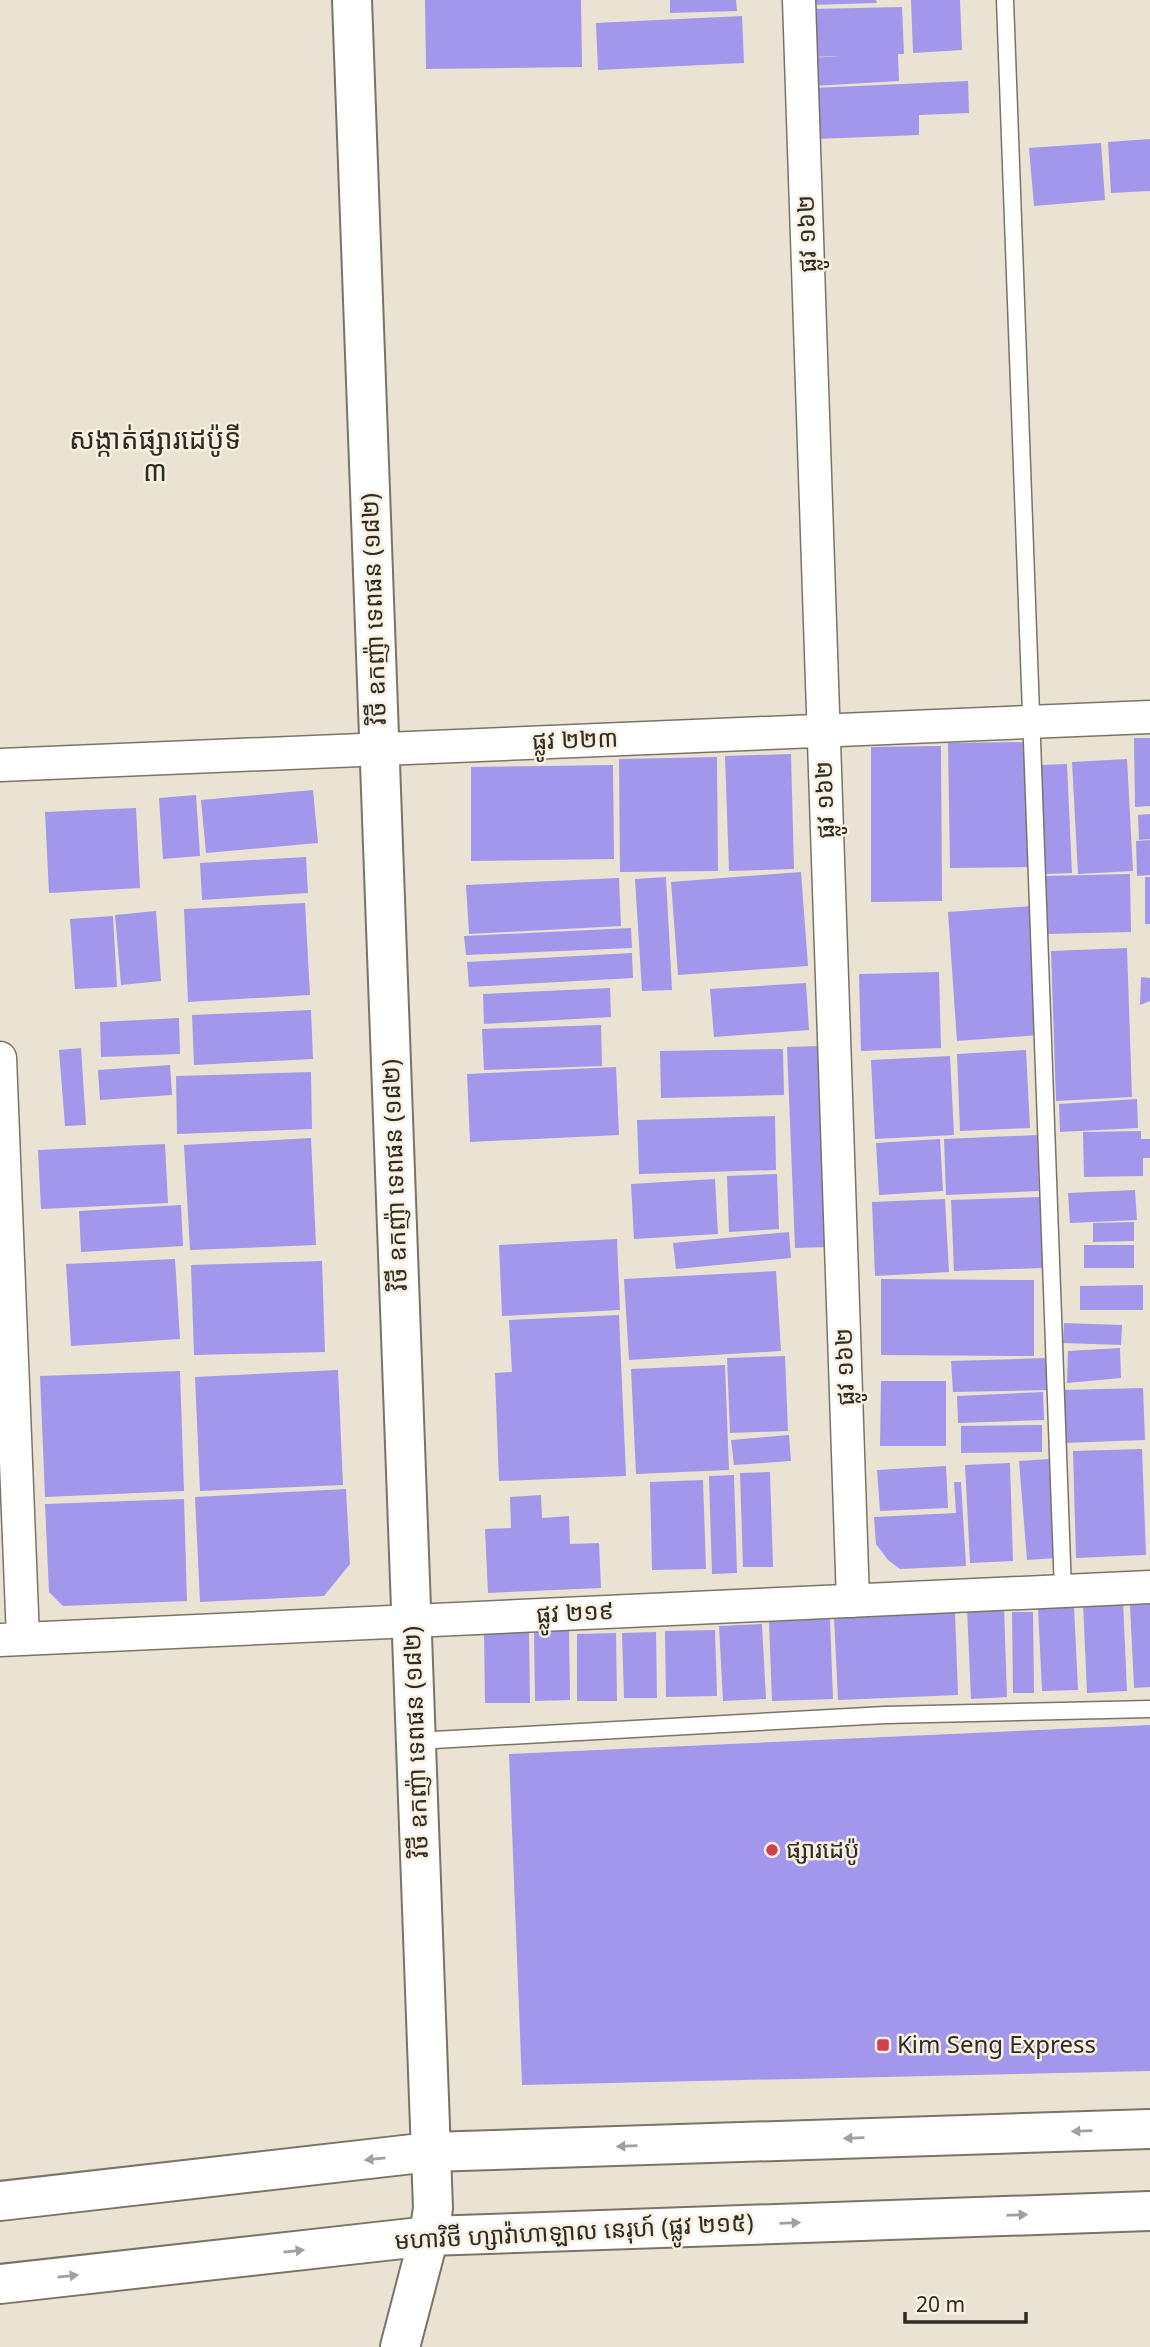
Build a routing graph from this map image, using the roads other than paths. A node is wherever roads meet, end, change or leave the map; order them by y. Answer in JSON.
{"nodes":[{"id":1,"x":352,"y":0,"type":"edge"},
{"id":2,"x":799,"y":0,"type":"edge"},
{"id":3,"x":1005,"y":0,"type":"edge"},
{"id":4,"x":1150,"y":717,"type":"edge"},
{"id":5,"x":1031,"y":722,"type":"junction"},
{"id":6,"x":822,"y":730,"type":"junction"},
{"id":7,"x":379,"y":748,"type":"junction"},
{"id":8,"x":0,"y":765,"type":"edge"},
{"id":9,"x":0,"y":1058,"type":"edge"},
{"id":10,"x":1150,"y":1587,"type":"edge"},
{"id":11,"x":1063,"y":1591,"type":"junction"},
{"id":12,"x":853,"y":1601,"type":"junction"},
{"id":13,"x":411,"y":1620,"type":"junction"},
{"id":14,"x":11,"y":1640,"type":"edge"},
{"id":15,"x":1150,"y":1709,"type":"edge"},
{"id":16,"x":416,"y":1741,"type":"junction"},
{"id":17,"x":1150,"y":2129,"type":"edge"},
{"id":18,"x":430,"y":2152,"type":"junction"},
{"id":19,"x":0,"y":2201,"type":"edge"},
{"id":20,"x":1150,"y":2211,"type":"edge"},
{"id":21,"x":429,"y":2236,"type":"junction"},
{"id":22,"x":0,"y":2284,"type":"edge"},
{"id":23,"x":400,"y":2347,"type":"edge"}],
"edges":[{"from":1,"to":7,"type":"street","name":"វិថី ឧកញ៉ា ទេពផន (១៨២)"},
{"from":2,"to":6,"type":"street","name":"ផ្លូវ ១៦២"},
{"from":3,"to":5,"type":"lane"},
{"from":4,"to":5,"type":"street","name":"ផ្លូវ ២២៣"},
{"from":5,"to":6,"type":"street","name":"ផ្លូវ ២២៣"},
{"from":5,"to":11,"type":"lane"},
{"from":6,"to":7,"type":"street","name":"ផ្លូវ ២២៣"},
{"from":6,"to":12,"type":"street","name":"ផ្លូវ ១៦២"},
{"from":7,"to":8,"type":"street","name":"ផ្លូវ ២២៣"},
{"from":7,"to":13,"type":"street","name":"វិថី ឧកញ៉ា ទេពផន (១៨២)"},
{"from":9,"to":14,"type":"street"},
{"from":10,"to":11,"type":"street","name":"ផ្លូវ ២១៩"},
{"from":11,"to":12,"type":"street","name":"ផ្លូវ ២១៩"},
{"from":12,"to":13,"type":"street","name":"ផ្លូវ ២១៩"},
{"from":13,"to":14,"type":"street","name":"ផ្លូវ ២១៩"},
{"from":13,"to":16,"type":"street","name":"វិថី ឧកញ៉ា ទេពផន (១៨២)"},
{"from":15,"to":16,"type":"lane"},
{"from":16,"to":18,"type":"street","name":"វិថី ឧកញ៉ា ទេពផន (១៨២)"},
{"from":17,"to":18,"type":"street","one_way":true},
{"from":18,"to":19,"type":"street","one_way":true},
{"from":18,"to":21,"type":"street","name":"វិថី ឧកញ៉ា ទេពផន (១៨២)"},
{"from":21,"to":20,"type":"street","name":"មហាវិថី ហ្សាវ៉ាហាឡាល នេរុហ៍ (ផ្លូវ ២១៥)","one_way":true},
{"from":22,"to":21,"type":"street","name":"មហាវិថី ហ្សាវ៉ាហាឡាល នេរុហ៍ (ផ្លូវ ២១៥)","one_way":true},
{"from":21,"to":23,"type":"street","name":"វិថី ឧកញ៉ា ទេពផន (១៨២)"}]}
